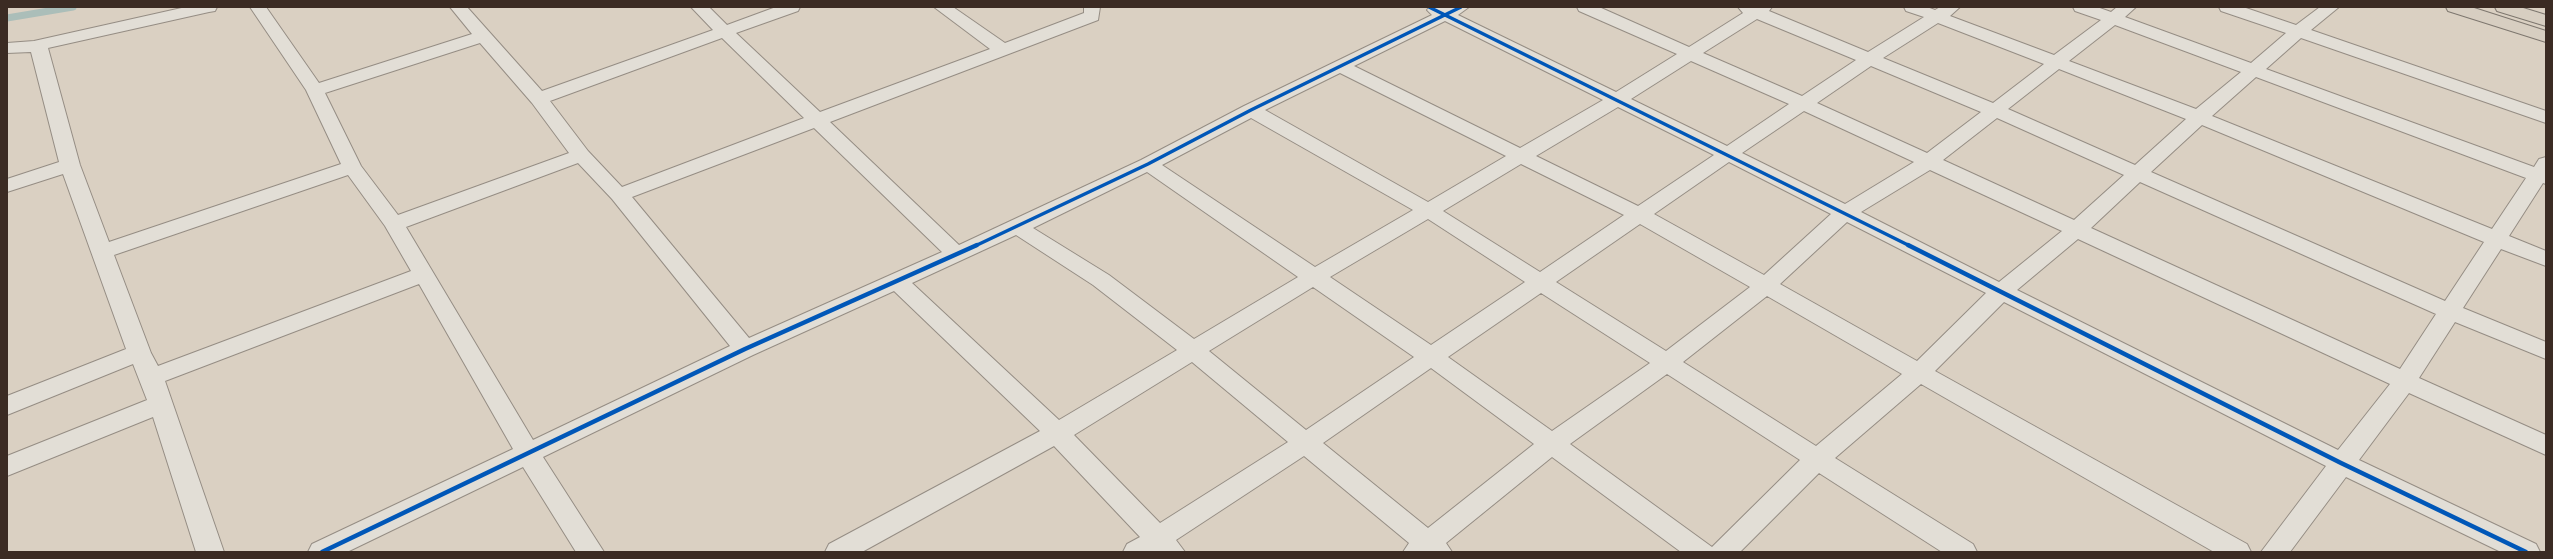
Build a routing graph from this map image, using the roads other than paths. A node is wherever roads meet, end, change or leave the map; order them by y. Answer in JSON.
{"nodes":[{"id":1,"x":209,"y":7,"type":"edge"},
{"id":2,"x":258,"y":7,"type":"edge"},
{"id":3,"x":458,"y":7,"type":"edge"},
{"id":4,"x":699,"y":7,"type":"edge"},
{"id":5,"x":792,"y":7,"type":"edge"},
{"id":6,"x":942,"y":7,"type":"edge"},
{"id":7,"x":1092,"y":7,"type":"edge"},
{"id":8,"x":1585,"y":7,"type":"edge"},
{"id":9,"x":1912,"y":7,"type":"edge"},
{"id":10,"x":2081,"y":7,"type":"edge"},
{"id":11,"x":2128,"y":7,"type":"edge"},
{"id":12,"x":2227,"y":7,"type":"edge"},
{"id":13,"x":2331,"y":7,"type":"edge"},
{"id":14,"x":2454,"y":7,"type":"edge"},
{"id":15,"x":2503,"y":7,"type":"edge"},
{"id":16,"x":1755,"y":8,"type":"edge"},
{"id":17,"x":1445,"y":10,"type":"edge"},
{"id":18,"x":1945,"y":12,"type":"edge"},
{"id":19,"x":2111,"y":18,"type":"junction"},
{"id":20,"x":2546,"y":21,"type":"edge"},
{"id":21,"x":725,"y":31,"type":"junction"},
{"id":22,"x":2299,"y":31,"type":"junction"},
{"id":23,"x":484,"y":36,"type":"junction"},
{"id":24,"x":2546,"y":37,"type":"edge"},
{"id":25,"x":34,"y":46,"type":"junction"},
{"id":26,"x":7,"y":48,"type":"edge"},
{"id":27,"x":1002,"y":49,"type":"junction"},
{"id":28,"x":1691,"y":54,"type":"junction"},
{"id":29,"x":1869,"y":59,"type":"junction"},
{"id":30,"x":2057,"y":64,"type":"junction"},
{"id":31,"x":1341,"y":66,"type":"junction"},
{"id":32,"x":2255,"y":71,"type":"junction"},
{"id":33,"x":315,"y":90,"type":"junction"},
{"id":34,"x":539,"y":99,"type":"junction"},
{"id":35,"x":1618,"y":100,"type":"junction"},
{"id":36,"x":1804,"y":104,"type":"junction"},
{"id":37,"x":1251,"y":110,"type":"junction"},
{"id":38,"x":1994,"y":110,"type":"junction"},
{"id":39,"x":2200,"y":117,"type":"junction"},
{"id":40,"x":2546,"y":117,"type":"edge"},
{"id":41,"x":817,"y":121,"type":"junction"},
{"id":42,"x":1728,"y":154,"type":"junction"},
{"id":43,"x":581,"y":155,"type":"junction"},
{"id":44,"x":1519,"y":156,"type":"junction"},
{"id":45,"x":1927,"y":163,"type":"junction"},
{"id":46,"x":1148,"y":164,"type":"junction"},
{"id":47,"x":70,"y":165,"type":"junction"},
{"id":48,"x":352,"y":167,"type":"junction"},
{"id":49,"x":2543,"y":171,"type":"edge"},
{"id":50,"x":2138,"y":174,"type":"junction"},
{"id":51,"x":7,"y":186,"type":"edge"},
{"id":52,"x":618,"y":195,"type":"junction"},
{"id":53,"x":1429,"y":211,"type":"junction"},
{"id":54,"x":1845,"y":213,"type":"junction"},
{"id":55,"x":1640,"y":215,"type":"junction"},
{"id":56,"x":394,"y":224,"type":"junction"},
{"id":57,"x":1017,"y":227,"type":"junction"},
{"id":58,"x":2076,"y":230,"type":"junction"},
{"id":59,"x":2496,"y":240,"type":"junction"},
{"id":60,"x":102,"y":252,"type":"junction"},
{"id":61,"x":956,"y":255,"type":"junction"},
{"id":62,"x":2546,"y":259,"type":"edge"},
{"id":63,"x":424,"y":274,"type":"junction"},
{"id":64,"x":1314,"y":277,"type":"junction"},
{"id":65,"x":898,"y":282,"type":"junction"},
{"id":66,"x":1539,"y":283,"type":"junction"},
{"id":67,"x":1765,"y":286,"type":"junction"},
{"id":68,"x":2002,"y":291,"type":"junction"},
{"id":69,"x":2449,"y":311,"type":"junction"},
{"id":70,"x":745,"y":349,"type":"junction"},
{"id":71,"x":2546,"y":351,"type":"edge"},
{"id":72,"x":1194,"y":352,"type":"junction"},
{"id":73,"x":139,"y":353,"type":"junction"},
{"id":74,"x":1433,"y":358,"type":"junction"},
{"id":75,"x":1668,"y":362,"type":"junction"},
{"id":76,"x":1920,"y":372,"type":"junction"},
{"id":77,"x":152,"y":377,"type":"junction"},
{"id":78,"x":2404,"y":382,"type":"junction"},
{"id":79,"x":160,"y":405,"type":"junction"},
{"id":80,"x":7,"y":406,"type":"edge"},
{"id":81,"x":1057,"y":433,"type":"junction"},
{"id":82,"x":1305,"y":443,"type":"junction"},
{"id":83,"x":1552,"y":444,"type":"junction"},
{"id":84,"x":2546,"y":446,"type":"edge"},
{"id":85,"x":528,"y":454,"type":"junction"},
{"id":86,"x":1817,"y":460,"type":"junction"},
{"id":87,"x":2341,"y":463,"type":"junction"},
{"id":88,"x":7,"y":466,"type":"edge"},
{"id":89,"x":1165,"y":545,"type":"edge"},
{"id":90,"x":1428,"y":549,"type":"edge"},
{"id":91,"x":210,"y":552,"type":"edge"},
{"id":92,"x":322,"y":552,"type":"edge"},
{"id":93,"x":590,"y":552,"type":"edge"},
{"id":94,"x":839,"y":552,"type":"edge"},
{"id":95,"x":1137,"y":552,"type":"edge"},
{"id":96,"x":1701,"y":552,"type":"edge"},
{"id":97,"x":1724,"y":552,"type":"edge"},
{"id":98,"x":1963,"y":552,"type":"edge"},
{"id":99,"x":2237,"y":552,"type":"edge"},
{"id":100,"x":2274,"y":552,"type":"edge"},
{"id":101,"x":2526,"y":552,"type":"edge"}],
"edges":[{"from":1,"to":25,"type":"street"},
{"from":2,"to":33,"type":"street"},
{"from":3,"to":23,"type":"street"},
{"from":4,"to":21,"type":"street"},
{"from":5,"to":21,"type":"street"},
{"from":6,"to":27,"type":"street"},
{"from":7,"to":27,"type":"street"},
{"from":8,"to":28,"type":"street"},
{"from":9,"to":18,"type":"street"},
{"from":10,"to":19,"type":"street"},
{"from":11,"to":19,"type":"street"},
{"from":12,"to":22,"type":"street"},
{"from":13,"to":22,"type":"street"},
{"from":14,"to":24,"type":"highway"},
{"from":15,"to":20,"type":"highway"},
{"from":16,"to":28,"type":"street"},
{"from":16,"to":29,"type":"street"},
{"from":17,"to":31,"type":"street"},
{"from":17,"to":35,"type":"street"},
{"from":18,"to":29,"type":"street"},
{"from":18,"to":30,"type":"street"},
{"from":19,"to":30,"type":"street"},
{"from":19,"to":32,"type":"street"},
{"from":21,"to":34,"type":"street"},
{"from":21,"to":41,"type":"street"},
{"from":22,"to":32,"type":"street"},
{"from":22,"to":40,"type":"street"},
{"from":23,"to":33,"type":"street"},
{"from":23,"to":34,"type":"street"},
{"from":25,"to":26,"type":"street"},
{"from":25,"to":47,"type":"street"},
{"from":27,"to":41,"type":"street"},
{"from":28,"to":35,"type":"street"},
{"from":28,"to":36,"type":"street"},
{"from":29,"to":36,"type":"street"},
{"from":29,"to":38,"type":"street"},
{"from":30,"to":38,"type":"street"},
{"from":30,"to":39,"type":"street"},
{"from":31,"to":37,"type":"street"},
{"from":31,"to":44,"type":"street"},
{"from":32,"to":39,"type":"street"},
{"from":32,"to":49,"type":"street"},
{"from":33,"to":48,"type":"street"},
{"from":34,"to":43,"type":"street"},
{"from":35,"to":42,"type":"street"},
{"from":35,"to":44,"type":"street"},
{"from":36,"to":42,"type":"street"},
{"from":36,"to":45,"type":"street"},
{"from":37,"to":46,"type":"street"},
{"from":37,"to":53,"type":"street"},
{"from":38,"to":45,"type":"street"},
{"from":38,"to":50,"type":"street"},
{"from":39,"to":50,"type":"street"},
{"from":39,"to":59,"type":"street"},
{"from":41,"to":52,"type":"street"},
{"from":41,"to":61,"type":"street"},
{"from":42,"to":54,"type":"street"},
{"from":42,"to":55,"type":"street"},
{"from":43,"to":52,"type":"street"},
{"from":43,"to":56,"type":"street"},
{"from":44,"to":53,"type":"street"},
{"from":44,"to":55,"type":"street"},
{"from":45,"to":54,"type":"street"},
{"from":45,"to":58,"type":"street"},
{"from":46,"to":57,"type":"street"},
{"from":46,"to":64,"type":"street"},
{"from":47,"to":51,"type":"street"},
{"from":47,"to":60,"type":"street"},
{"from":48,"to":56,"type":"street"},
{"from":48,"to":60,"type":"street"},
{"from":49,"to":59,"type":"street"},
{"from":50,"to":58,"type":"street"},
{"from":50,"to":69,"type":"street"},
{"from":52,"to":70,"type":"street"},
{"from":53,"to":64,"type":"street"},
{"from":53,"to":66,"type":"street"},
{"from":54,"to":67,"type":"street"},
{"from":54,"to":68,"type":"street"},
{"from":55,"to":66,"type":"street"},
{"from":55,"to":67,"type":"street"},
{"from":56,"to":63,"type":"street"},
{"from":57,"to":61,"type":"street"},
{"from":57,"to":72,"type":"street"},
{"from":58,"to":68,"type":"street"},
{"from":58,"to":78,"type":"street"},
{"from":59,"to":62,"type":"street"},
{"from":59,"to":69,"type":"street"},
{"from":60,"to":73,"type":"street"},
{"from":61,"to":65,"type":"street"},
{"from":63,"to":77,"type":"street"},
{"from":63,"to":85,"type":"street"},
{"from":64,"to":72,"type":"street"},
{"from":64,"to":74,"type":"street"},
{"from":65,"to":70,"type":"street"},
{"from":65,"to":81,"type":"street"},
{"from":66,"to":74,"type":"street"},
{"from":66,"to":75,"type":"street"},
{"from":67,"to":75,"type":"street"},
{"from":67,"to":76,"type":"street"},
{"from":68,"to":76,"type":"street"},
{"from":68,"to":87,"type":"street"},
{"from":69,"to":71,"type":"street"},
{"from":69,"to":78,"type":"street"},
{"from":70,"to":85,"type":"street"},
{"from":72,"to":81,"type":"street"},
{"from":72,"to":82,"type":"street"},
{"from":73,"to":77,"type":"street"},
{"from":73,"to":80,"type":"street"},
{"from":74,"to":82,"type":"street"},
{"from":74,"to":83,"type":"street"},
{"from":75,"to":83,"type":"street"},
{"from":75,"to":86,"type":"street"},
{"from":76,"to":86,"type":"street"},
{"from":76,"to":99,"type":"street"},
{"from":77,"to":79,"type":"street"},
{"from":78,"to":84,"type":"street"},
{"from":78,"to":87,"type":"street"},
{"from":79,"to":88,"type":"street"},
{"from":79,"to":91,"type":"street"},
{"from":81,"to":89,"type":"street"},
{"from":81,"to":94,"type":"street"},
{"from":82,"to":89,"type":"street"},
{"from":82,"to":90,"type":"street"},
{"from":83,"to":90,"type":"street"},
{"from":83,"to":96,"type":"street"},
{"from":85,"to":92,"type":"street"},
{"from":85,"to":93,"type":"street"},
{"from":86,"to":97,"type":"street"},
{"from":86,"to":98,"type":"street"},
{"from":87,"to":100,"type":"street"},
{"from":87,"to":101,"type":"street"},
{"from":89,"to":95,"type":"street"}]}
